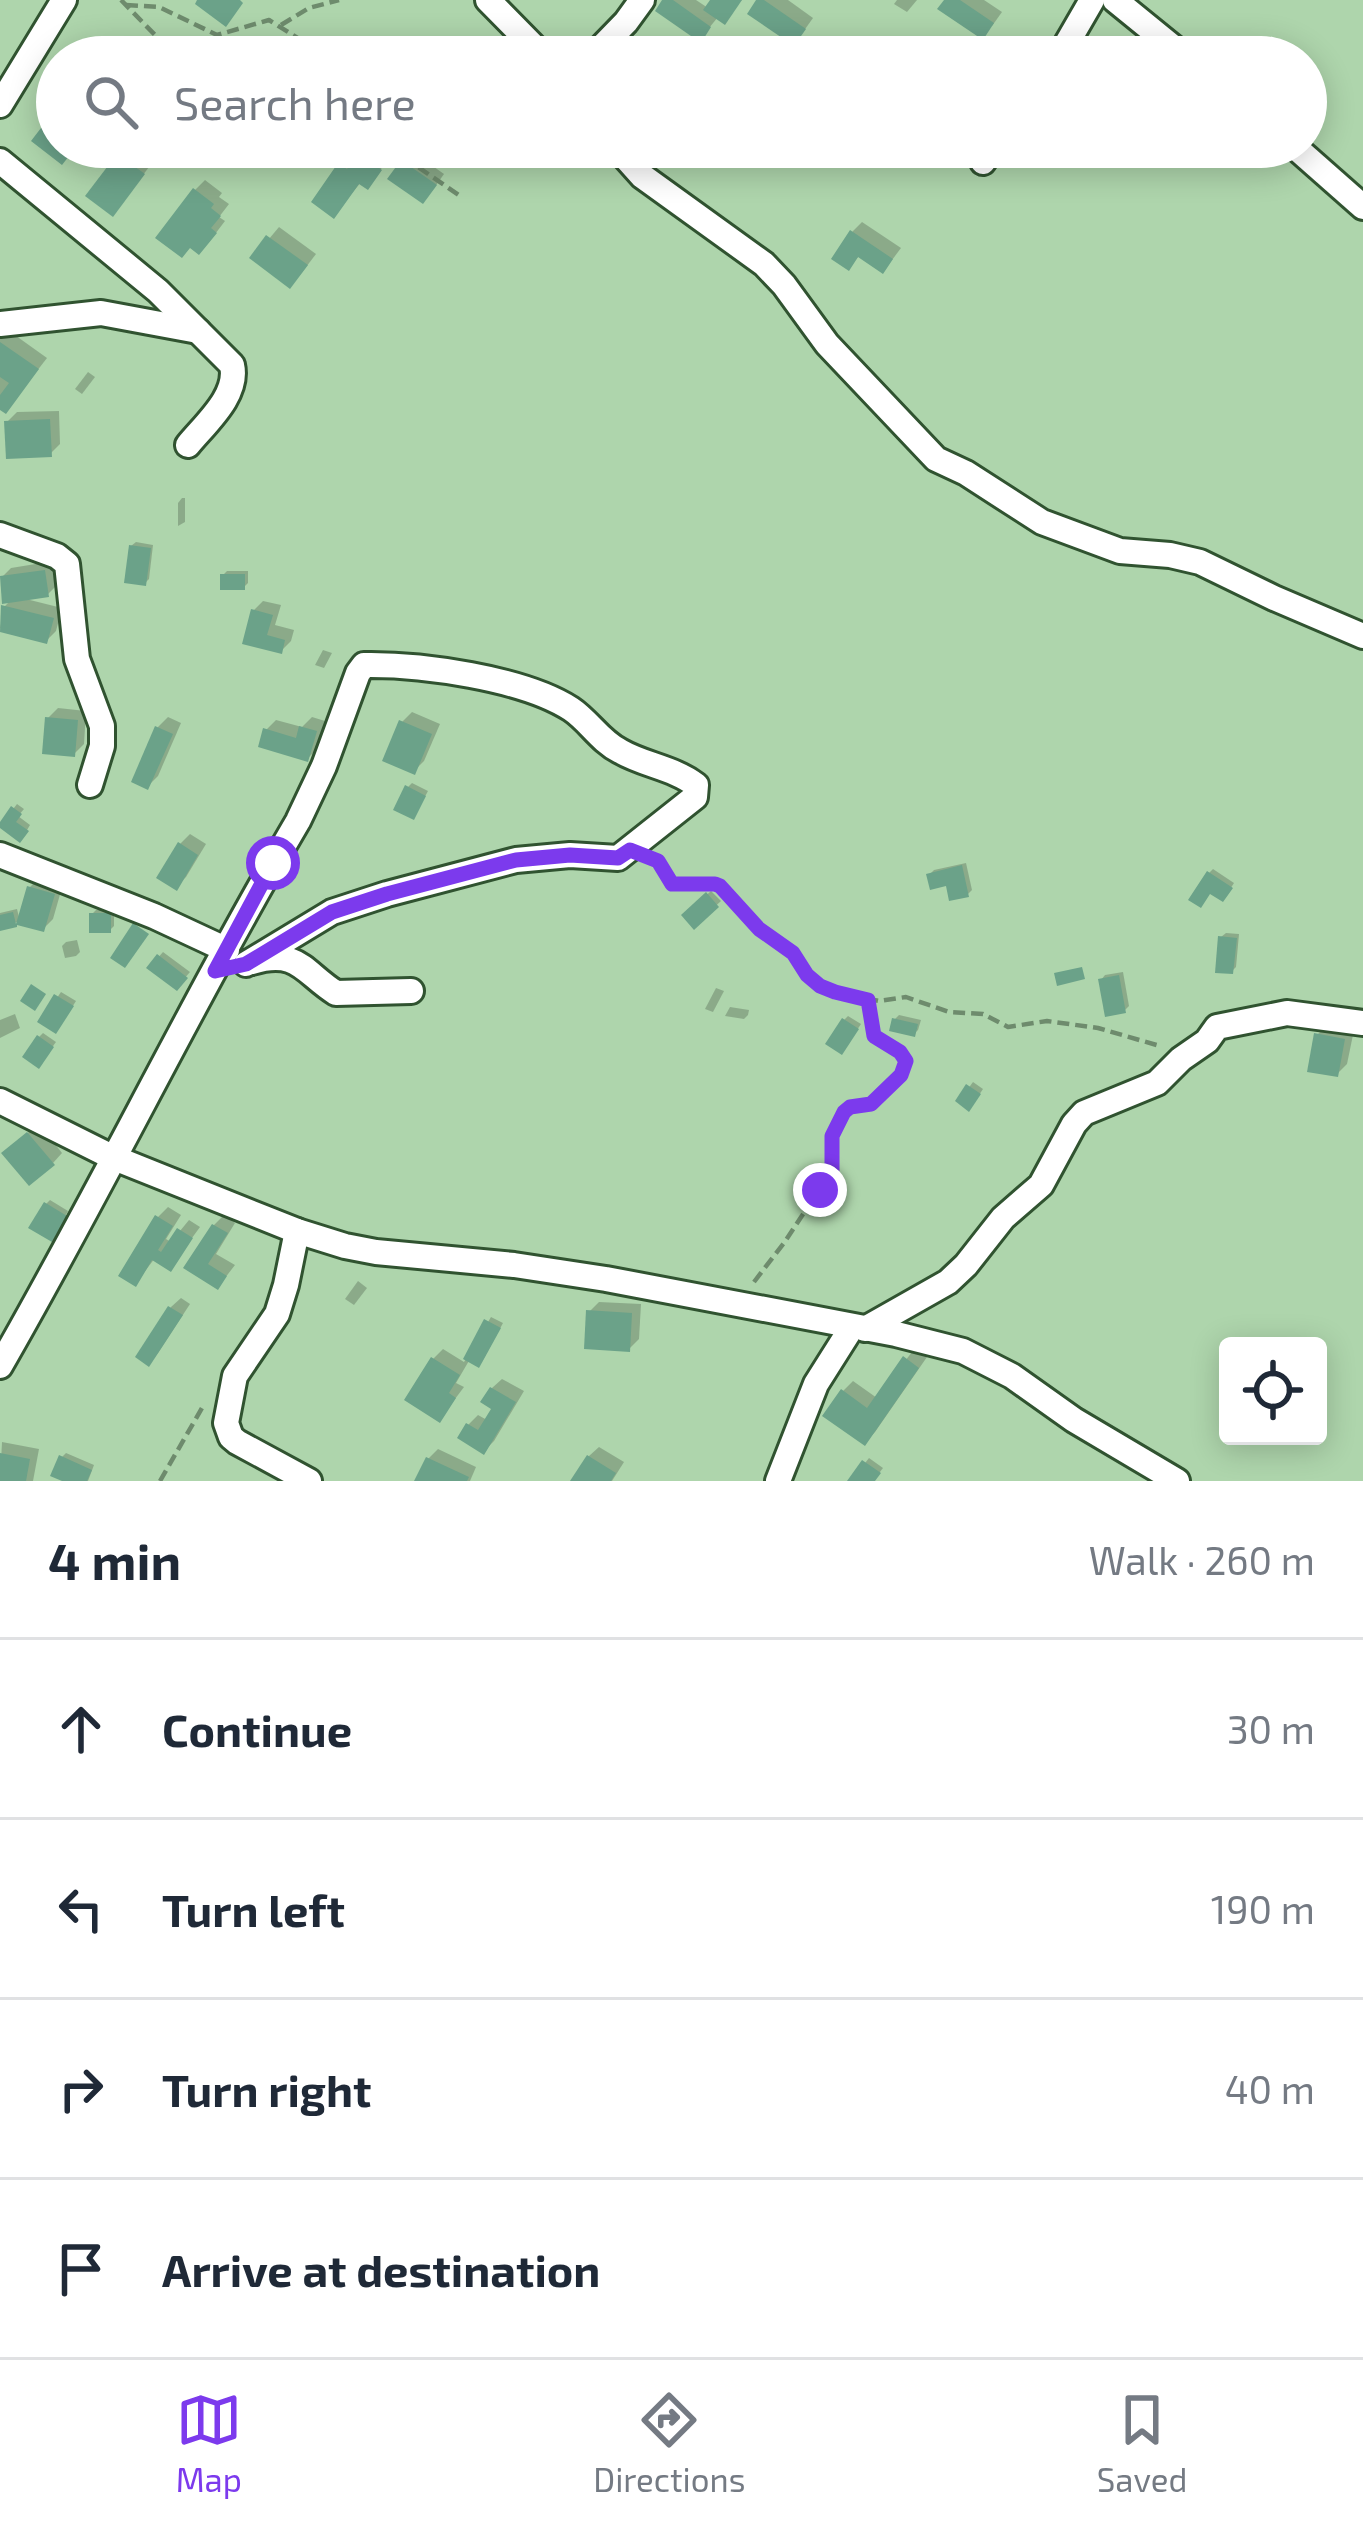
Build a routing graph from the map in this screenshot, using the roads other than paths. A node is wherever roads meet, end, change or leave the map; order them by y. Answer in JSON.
{"nodes":[{"id":1,"x":64,"y":0,"type":"edge"},
{"id":2,"x":488,"y":0,"type":"edge"},
{"id":3,"x":642,"y":0,"type":"edge"},
{"id":4,"x":1091,"y":0,"type":"edge"},
{"id":5,"x":1115,"y":0,"type":"edge"},
{"id":6,"x":42,"y":36,"type":"edge"},
{"id":7,"x":524,"y":36,"type":"edge"},
{"id":8,"x":612,"y":36,"type":"edge"},
{"id":9,"x":1071,"y":36,"type":"edge"},
{"id":10,"x":1159,"y":36,"type":"edge"},
{"id":11,"x":36,"y":46,"type":"edge"},
{"id":12,"x":0,"y":105,"type":"edge"},
{"id":13,"x":0,"y":161,"type":"edge"},
{"id":14,"x":635,"y":168,"type":"edge"},
{"id":15,"x":1319,"y":168,"type":"edge"},
{"id":16,"x":1363,"y":207,"type":"edge"},
{"id":17,"x":0,"y":324,"type":"edge"},
{"id":18,"x":200,"y":332,"type":"junction"},
{"id":19,"x":188,"y":445,"type":"dead end"},
{"id":20,"x":0,"y":535,"type":"edge"},
{"id":21,"x":1363,"y":636,"type":"edge"},
{"id":22,"x":90,"y":785,"type":"dead end"},
{"id":23,"x":0,"y":855,"type":"edge"},
{"id":24,"x":229,"y":962,"type":"junction"},
{"id":25,"x":411,"y":991,"type":"dead end"},
{"id":26,"x":1363,"y":1023,"type":"edge"},
{"id":27,"x":0,"y":1101,"type":"edge"},
{"id":28,"x":112,"y":1157,"type":"junction"},
{"id":29,"x":297,"y":1231,"type":"junction"},
{"id":30,"x":858,"y":1328,"type":"junction"},
{"id":31,"x":0,"y":1366,"type":"edge"},
{"id":32,"x":309,"y":1481,"type":"edge"},
{"id":33,"x":778,"y":1481,"type":"edge"},
{"id":34,"x":1177,"y":1481,"type":"edge"}],
"edges":[{"from":1,"to":6,"type":"street"},
{"from":2,"to":7,"type":"street"},
{"from":3,"to":8,"type":"street"},
{"from":4,"to":9,"type":"street"},
{"from":5,"to":10,"type":"street"},
{"from":11,"to":12,"type":"street"},
{"from":13,"to":18,"type":"street"},
{"from":14,"to":21,"type":"street"},
{"from":15,"to":16,"type":"street"},
{"from":17,"to":18,"type":"street"},
{"from":18,"to":19,"type":"street"},
{"from":20,"to":22,"type":"street"},
{"from":23,"to":24,"type":"street"},
{"from":24,"to":24,"type":"street"},
{"from":24,"to":25,"type":"street"},
{"from":24,"to":28,"type":"street"},
{"from":26,"to":30,"type":"street"},
{"from":27,"to":28,"type":"street"},
{"from":28,"to":29,"type":"street"},
{"from":28,"to":31,"type":"street"},
{"from":29,"to":30,"type":"street"},
{"from":29,"to":32,"type":"street"},
{"from":30,"to":33,"type":"street"},
{"from":30,"to":34,"type":"street"}]}
